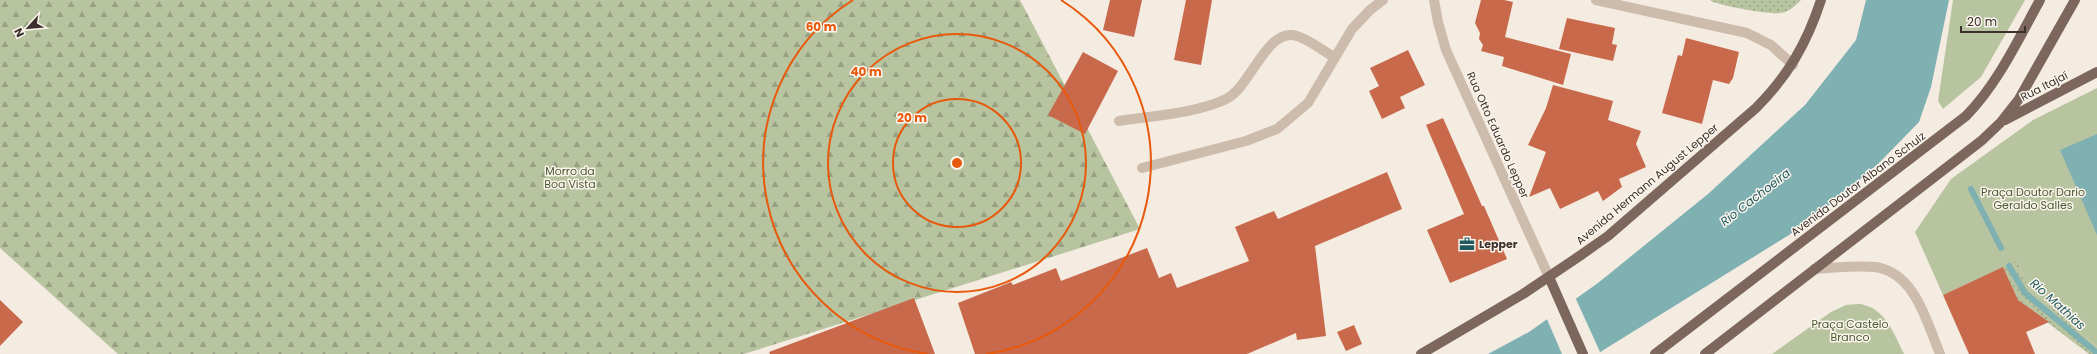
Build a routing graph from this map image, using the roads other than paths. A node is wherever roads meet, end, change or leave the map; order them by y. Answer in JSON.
{"nodes":[{"id":1,"x":1383,"y":0,"type":"edge"},
{"id":2,"x":1434,"y":0,"type":"edge"},
{"id":3,"x":1596,"y":0,"type":"edge"},
{"id":4,"x":1821,"y":0,"type":"edge"},
{"id":5,"x":2040,"y":0,"type":"edge"},
{"id":6,"x":2075,"y":0,"type":"edge"},
{"id":7,"x":1616,"y":2,"type":"edge"},
{"id":8,"x":1334,"y":57,"type":"junction"},
{"id":9,"x":1793,"y":65,"type":"junction"},
{"id":10,"x":2097,"y":72,"type":"edge"},
{"id":11,"x":1119,"y":121,"type":"dead end"},
{"id":12,"x":2001,"y":122,"type":"junction"},
{"id":13,"x":1142,"y":168,"type":"dead end"},
{"id":14,"x":1814,"y":269,"type":"junction"},
{"id":15,"x":1549,"y":277,"type":"junction"},
{"id":16,"x":1421,"y":354,"type":"edge"},
{"id":17,"x":1583,"y":354,"type":"edge"},
{"id":18,"x":1655,"y":354,"type":"edge"},
{"id":19,"x":1705,"y":354,"type":"edge"},
{"id":20,"x":1940,"y":354,"type":"edge"}],
"edges":[{"from":1,"to":8,"type":"street"},
{"from":2,"to":15,"type":"street","name":"Rua Otto Eduardo Lepper"},
{"from":3,"to":7,"type":"street"},
{"from":4,"to":9,"type":"main road","name":"Avenida Hermann August Lepper"},
{"from":5,"to":18,"type":"main road","name":"Avenida Doutor Albano Schulz"},
{"from":6,"to":12,"type":"main road"},
{"from":7,"to":9,"type":"street"},
{"from":8,"to":11,"type":"street"},
{"from":8,"to":13,"type":"street"},
{"from":9,"to":15,"type":"main road","name":"Avenida Hermann August Lepper"},
{"from":10,"to":12,"type":"main road","name":"Rua Itajaí"},
{"from":12,"to":14,"type":"main road"},
{"from":14,"to":19,"type":"main road"},
{"from":14,"to":20,"type":"street"},
{"from":15,"to":16,"type":"main road","name":"Avenida Hermann August Lepper"},
{"from":15,"to":17,"type":"main road"}]}
